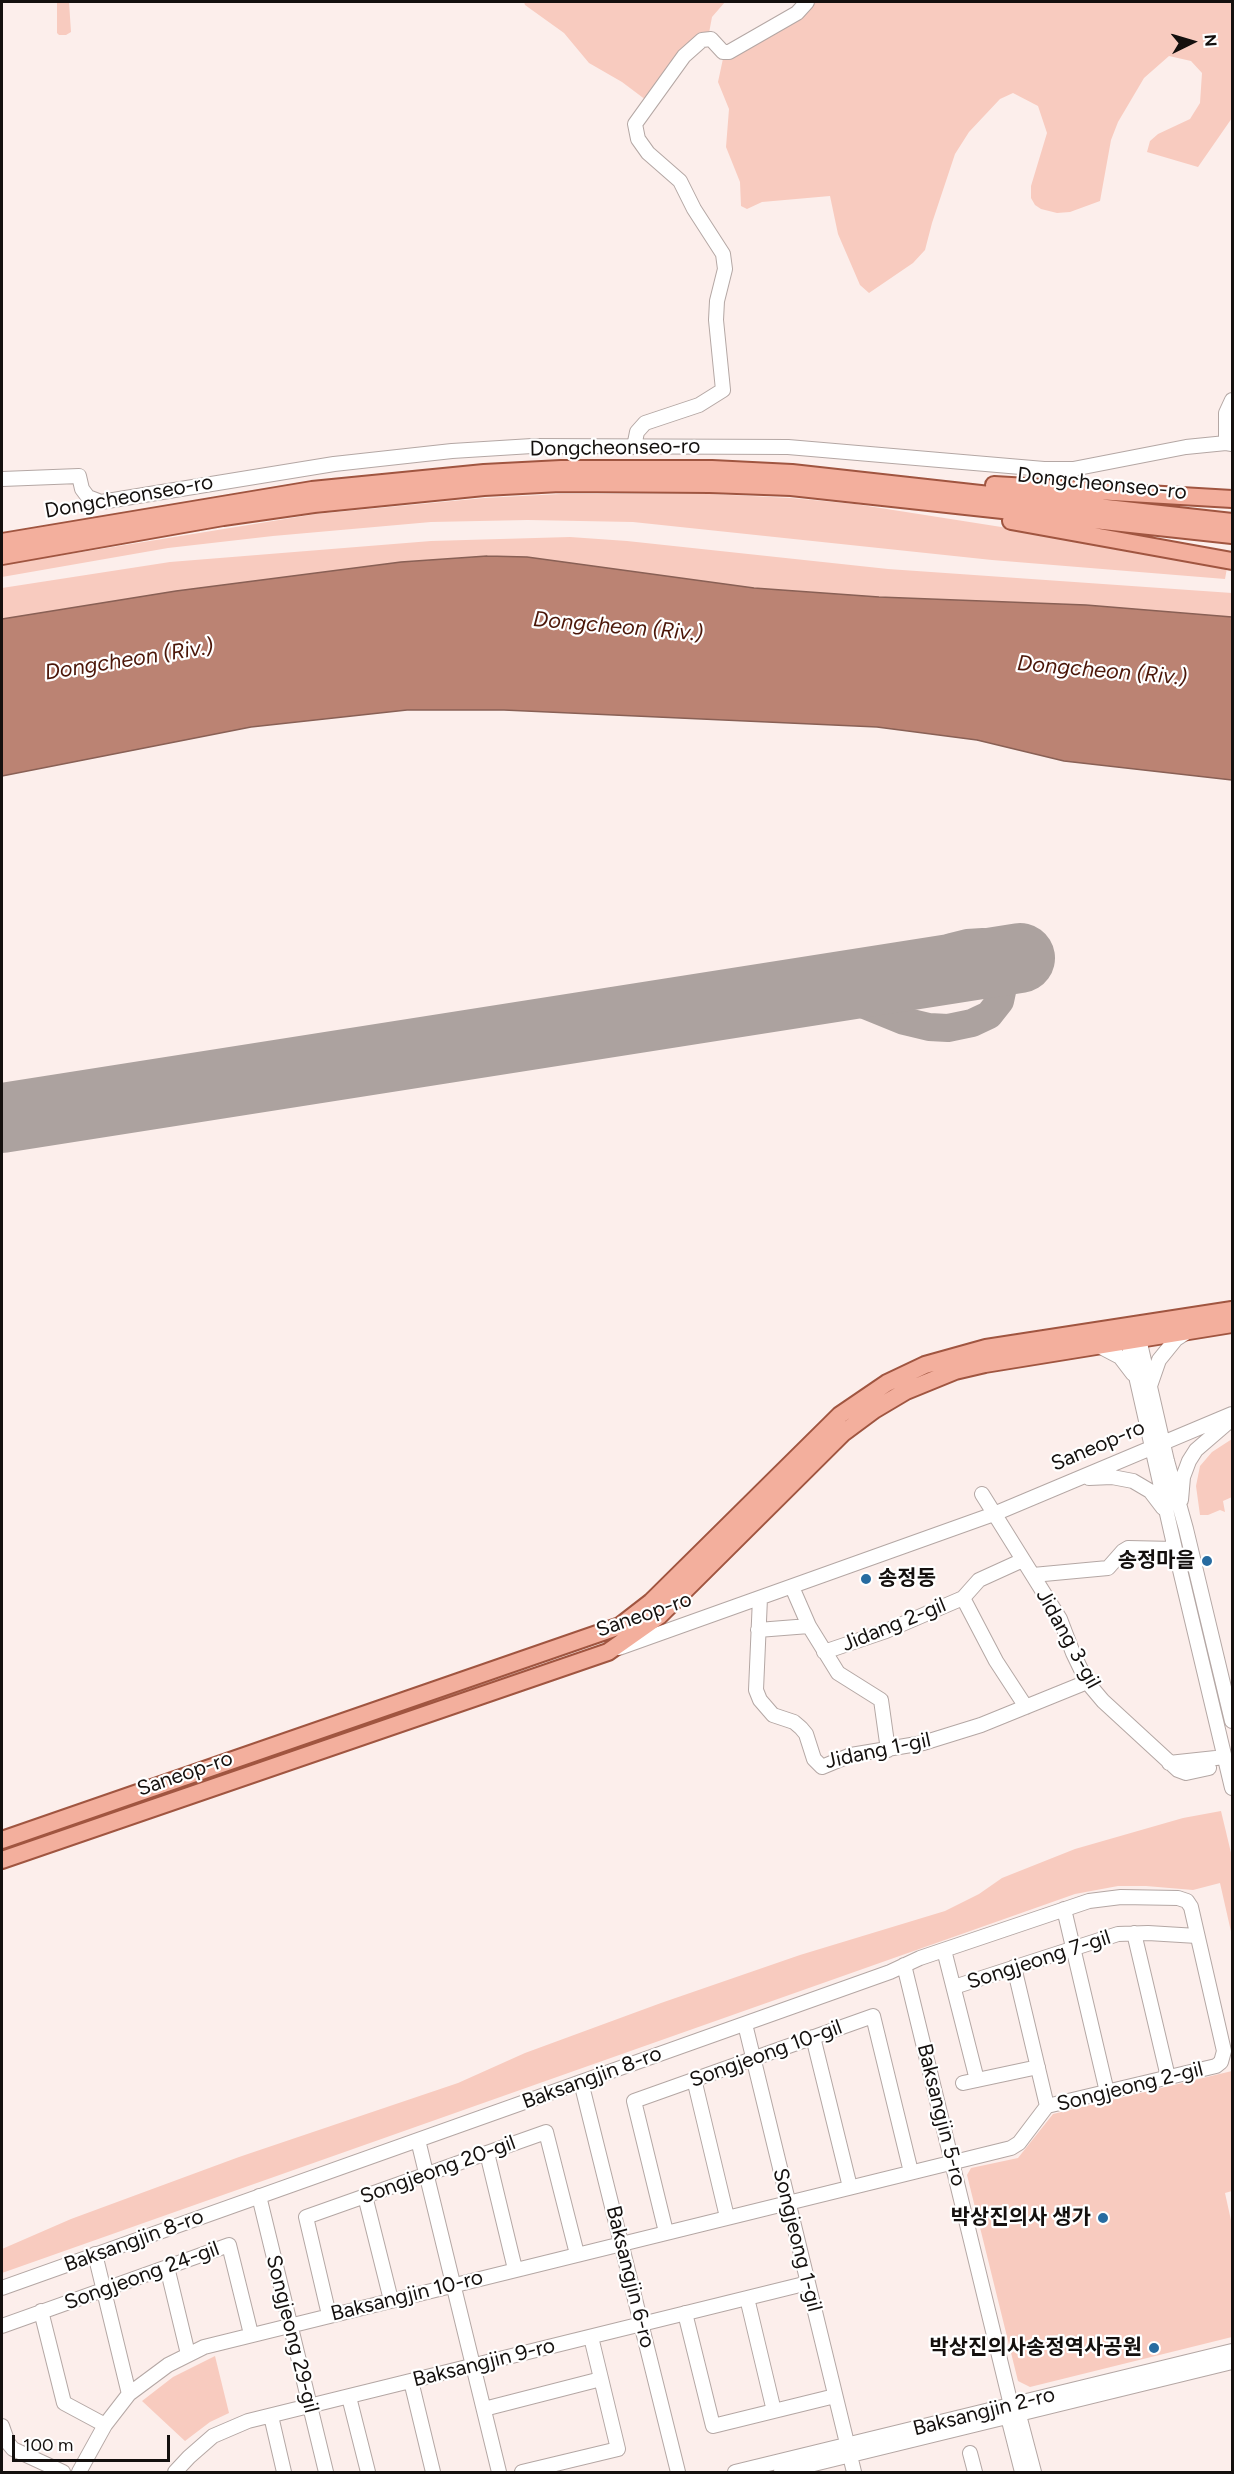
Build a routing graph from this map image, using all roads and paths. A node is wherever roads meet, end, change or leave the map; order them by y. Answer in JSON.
{"nodes":[{"id":1,"x":807,"y":2,"type":"edge"},
{"id":2,"x":1233,"y":400,"type":"edge"},
{"id":3,"x":1229,"y":443,"type":"edge"},
{"id":4,"x":634,"y":447,"type":"junction"},
{"id":5,"x":2,"y":479,"type":"edge"},
{"id":6,"x":855,"y":486,"type":"junction"},
{"id":7,"x":1233,"y":499,"type":"edge"},
{"id":8,"x":1233,"y":522,"type":"edge"},
{"id":9,"x":1233,"y":535,"type":"edge"},
{"id":10,"x":2,"y":542,"type":"edge"},
{"id":11,"x":2,"y":556,"type":"edge"},
{"id":12,"x":1233,"y":561,"type":"edge"},
{"id":13,"x":1233,"y":1310,"type":"edge"},
{"id":14,"x":1233,"y":1324,"type":"edge"},
{"id":15,"x":1187,"y":1331,"type":"junction"},
{"id":16,"x":1132,"y":1333,"type":"junction"},
{"id":17,"x":1099,"y":1346,"type":"junction"},
{"id":18,"x":1144,"y":1385,"type":"junction"},
{"id":19,"x":1233,"y":1414,"type":"edge"},
{"id":20,"x":1233,"y":1419,"type":"edge"},
{"id":21,"x":1158,"y":1446,"type":"junction"},
{"id":22,"x":1078,"y":1479,"type":"junction"},
{"id":23,"x":982,"y":1494,"type":"dead end"},
{"id":24,"x":1181,"y":1511,"type":"junction"},
{"id":25,"x":994,"y":1514,"type":"junction"},
{"id":26,"x":1167,"y":1517,"type":"junction"},
{"id":27,"x":1175,"y":1549,"type":"junction"},
{"id":28,"x":1023,"y":1560,"type":"junction"},
{"id":29,"x":1033,"y":1575,"type":"junction"},
{"id":30,"x":792,"y":1587,"type":"junction"},
{"id":31,"x":760,"y":1598,"type":"junction"},
{"id":32,"x":963,"y":1598,"type":"junction"},
{"id":33,"x":809,"y":1626,"type":"junction"},
{"id":34,"x":758,"y":1630,"type":"junction"},
{"id":35,"x":608,"y":1652,"type":"junction"},
{"id":36,"x":824,"y":1652,"type":"junction"},
{"id":37,"x":1087,"y":1682,"type":"junction"},
{"id":38,"x":1026,"y":1707,"type":"junction"},
{"id":39,"x":1233,"y":1721,"type":"edge"},
{"id":40,"x":888,"y":1750,"type":"junction"},
{"id":41,"x":1225,"y":1756,"type":"junction"},
{"id":42,"x":1169,"y":1763,"type":"junction"},
{"id":43,"x":1209,"y":1768,"type":"dead end"},
{"id":44,"x":1233,"y":1788,"type":"edge"},
{"id":45,"x":2,"y":1839,"type":"edge"},
{"id":46,"x":2,"y":1862,"type":"edge"},
{"id":47,"x":1187,"y":1901,"type":"joint"},
{"id":48,"x":1064,"y":1909,"type":"junction"},
{"id":49,"x":1134,"y":1933,"type":"junction"},
{"id":50,"x":1197,"y":1936,"type":"junction"},
{"id":51,"x":1073,"y":1947,"type":"junction"},
{"id":52,"x":944,"y":1950,"type":"junction"},
{"id":53,"x":904,"y":1965,"type":"junction"},
{"id":54,"x":1014,"y":1967,"type":"junction"},
{"id":55,"x":954,"y":1987,"type":"junction"},
{"id":56,"x":745,"y":2024,"type":"junction"},
{"id":57,"x":813,"y":2037,"type":"junction"},
{"id":58,"x":753,"y":2058,"type":"junction"},
{"id":59,"x":1038,"y":2067,"type":"junction"},
{"id":60,"x":1168,"y":2077,"type":"junction"},
{"id":61,"x":694,"y":2079,"type":"junction"},
{"id":62,"x":581,"y":2082,"type":"junction"},
{"id":63,"x":1107,"y":2092,"type":"junction"},
{"id":64,"x":1047,"y":2106,"type":"junction"},
{"id":65,"x":418,"y":2140,"type":"junction"},
{"id":66,"x":487,"y":2153,"type":"junction"},
{"id":67,"x":952,"y":2162,"type":"junction"},
{"id":68,"x":911,"y":2172,"type":"junction"},
{"id":69,"x":426,"y":2175,"type":"junction"},
{"id":70,"x":850,"y":2187,"type":"junction"},
{"id":71,"x":259,"y":2196,"type":"junction"},
{"id":72,"x":365,"y":2196,"type":"junction"},
{"id":73,"x":788,"y":2202,"type":"junction"},
{"id":74,"x":728,"y":2217,"type":"junction"},
{"id":75,"x":666,"y":2232,"type":"junction"},
{"id":76,"x":621,"y":2243,"type":"junction"},
{"id":77,"x":95,"y":2254,"type":"junction"},
{"id":78,"x":577,"y":2254,"type":"junction"},
{"id":79,"x":167,"y":2267,"type":"junction"},
{"id":80,"x":515,"y":2269,"type":"junction"},
{"id":81,"x":808,"y":2283,"type":"junction"},
{"id":82,"x":453,"y":2284,"type":"junction"},
{"id":83,"x":2,"y":2288,"type":"edge"},
{"id":84,"x":104,"y":2289,"type":"junction"},
{"id":85,"x":747,"y":2298,"type":"junction"},
{"id":86,"x":391,"y":2300,"type":"junction"},
{"id":87,"x":41,"y":2311,"type":"junction"},
{"id":88,"x":685,"y":2313,"type":"junction"},
{"id":89,"x":329,"y":2315,"type":"junction"},
{"id":90,"x":290,"y":2324,"type":"junction"},
{"id":91,"x":641,"y":2324,"type":"junction"},
{"id":92,"x":2,"y":2326,"type":"edge"},
{"id":93,"x":251,"y":2334,"type":"junction"},
{"id":94,"x":591,"y":2337,"type":"junction"},
{"id":95,"x":1233,"y":2351,"type":"edge"},
{"id":96,"x":188,"y":2354,"type":"junction"},
{"id":97,"x":1233,"y":2362,"type":"edge"},
{"id":98,"x":473,"y":2366,"type":"junction"},
{"id":99,"x":601,"y":2379,"type":"junction"},
{"id":100,"x":411,"y":2381,"type":"junction"},
{"id":101,"x":129,"y":2394,"type":"junction"},
{"id":102,"x":835,"y":2396,"type":"junction"},
{"id":103,"x":349,"y":2397,"type":"junction"},
{"id":104,"x":310,"y":2407,"type":"junction"},
{"id":105,"x":484,"y":2409,"type":"junction"},
{"id":106,"x":774,"y":2411,"type":"junction"},
{"id":107,"x":1013,"y":2412,"type":"junction"},
{"id":108,"x":271,"y":2416,"type":"junction"},
{"id":109,"x":105,"y":2425,"type":"junction"},
{"id":110,"x":2,"y":2426,"type":"edge"},
{"id":111,"x":849,"y":2450,"type":"junction"},
{"id":112,"x":970,"y":2453,"type":"dead end"},
{"id":113,"x":63,"y":2472,"type":"edge"},
{"id":114,"x":79,"y":2472,"type":"edge"},
{"id":115,"x":175,"y":2472,"type":"edge"},
{"id":116,"x":284,"y":2472,"type":"edge"},
{"id":117,"x":326,"y":2472,"type":"edge"},
{"id":118,"x":368,"y":2472,"type":"edge"},
{"id":119,"x":433,"y":2472,"type":"edge"},
{"id":120,"x":499,"y":2472,"type":"edge"},
{"id":121,"x":522,"y":2472,"type":"edge"},
{"id":122,"x":678,"y":2472,"type":"edge"},
{"id":123,"x":735,"y":2472,"type":"edge"},
{"id":124,"x":781,"y":2472,"type":"edge"},
{"id":125,"x":854,"y":2472,"type":"edge"},
{"id":126,"x":975,"y":2472,"type":"edge"},
{"id":127,"x":1022,"y":2472,"type":"edge"},
{"id":128,"x":1034,"y":2472,"type":"edge"}],
"edges":[{"from":1,"to":4,"type":"street"},
{"from":2,"to":3,"type":"street"},
{"from":3,"to":4,"type":"street"},
{"from":4,"to":5,"type":"street"},
{"from":6,"to":7,"type":"main road"},
{"from":6,"to":8,"type":"main road","name":"Dongcheonseo-ro"},
{"from":6,"to":9,"type":"main road","name":"Dongcheonseo-ro"},
{"from":6,"to":10,"type":"main road","name":"Dongcheonseo-ro"},
{"from":6,"to":11,"type":"main road","name":"Dongcheonseo-ro"},
{"from":6,"to":12,"type":"main road"},
{"from":13,"to":16,"type":"main road"},
{"from":14,"to":15,"type":"main road"},
{"from":15,"to":16,"type":"main road"},
{"from":15,"to":18,"type":"street"},
{"from":16,"to":17,"type":"main road"},
{"from":16,"to":18,"type":"street"},
{"from":16,"to":45,"type":"main road","name":"Saneop-ro"},
{"from":17,"to":18,"type":"street"},
{"from":17,"to":35,"type":"main road"},
{"from":18,"to":21,"type":"street"},
{"from":19,"to":21,"type":"street","name":"Saneop-ro"},
{"from":20,"to":24,"type":"street"},
{"from":21,"to":22,"type":"street","name":"Saneop-ro"},
{"from":21,"to":24,"type":"street"},
{"from":21,"to":26,"type":"street"},
{"from":22,"to":25,"type":"street","name":"Saneop-ro"},
{"from":22,"to":26,"type":"street"},
{"from":23,"to":25,"type":"street","name":"Jidang 3-gil"},
{"from":24,"to":39,"type":"street"},
{"from":25,"to":28,"type":"street","name":"Jidang 3-gil"},
{"from":25,"to":30,"type":"street","name":"Saneop-ro"},
{"from":26,"to":27,"type":"street"},
{"from":27,"to":29,"type":"street"},
{"from":27,"to":41,"type":"street"},
{"from":28,"to":29,"type":"street","name":"Jidang 3-gil"},
{"from":28,"to":32,"type":"street","name":"Jidang 2-gil"},
{"from":29,"to":37,"type":"street","name":"Jidang 3-gil"},
{"from":30,"to":31,"type":"street","name":"Saneop-ro"},
{"from":30,"to":33,"type":"street","name":"Jidang 2-gil"},
{"from":31,"to":34,"type":"street","name":"Jidang 1-gil"},
{"from":31,"to":35,"type":"street","name":"Saneop-ro"},
{"from":32,"to":36,"type":"street","name":"Jidang 2-gil"},
{"from":32,"to":38,"type":"street","name":"Jidang 2-gil"},
{"from":33,"to":34,"type":"street"},
{"from":33,"to":36,"type":"street","name":"Jidang 2-gil"},
{"from":34,"to":40,"type":"street","name":"Jidang 1-gil"},
{"from":35,"to":46,"type":"main road","name":"Saneop-ro"},
{"from":36,"to":40,"type":"street","name":"Jidang 2-gil"},
{"from":37,"to":38,"type":"street","name":"Jidang 1-gil"},
{"from":37,"to":42,"type":"street","name":"Jidang 3-gil"},
{"from":38,"to":40,"type":"street","name":"Jidang 1-gil"},
{"from":41,"to":42,"type":"street"},
{"from":41,"to":44,"type":"street"},
{"from":42,"to":43,"type":"street","name":"Jidang 3-gil"},
{"from":47,"to":48,"type":"street","name":"Baksangjin 8-ro"},
{"from":47,"to":50,"type":"street","name":"Songjeong 2-gil"},
{"from":48,"to":51,"type":"street"},
{"from":48,"to":52,"type":"street","name":"Baksangjin 8-ro"},
{"from":49,"to":50,"type":"street","name":"Songjeong 7-gil"},
{"from":49,"to":51,"type":"street","name":"Songjeong 7-gil"},
{"from":49,"to":60,"type":"street"},
{"from":50,"to":60,"type":"street","name":"Songjeong 2-gil"},
{"from":51,"to":54,"type":"street","name":"Songjeong 7-gil"},
{"from":51,"to":63,"type":"street"},
{"from":52,"to":53,"type":"street","name":"Baksangjin 8-ro"},
{"from":52,"to":55,"type":"street"},
{"from":53,"to":56,"type":"street","name":"Baksangjin 8-ro"},
{"from":53,"to":67,"type":"street","name":"Baksangjin 5-ro"},
{"from":54,"to":55,"type":"street","name":"Songjeong 7-gil"},
{"from":54,"to":59,"type":"street"},
{"from":55,"to":59,"type":"street"},
{"from":56,"to":58,"type":"street","name":"Songjeong 1-gil"},
{"from":56,"to":62,"type":"street","name":"Baksangjin 8-ro"},
{"from":57,"to":58,"type":"street","name":"Songjeong 10-gil"},
{"from":57,"to":68,"type":"street","name":"Songjeong 10-gil"},
{"from":57,"to":70,"type":"street"},
{"from":58,"to":61,"type":"street","name":"Songjeong 10-gil"},
{"from":58,"to":73,"type":"street","name":"Songjeong 1-gil"},
{"from":59,"to":64,"type":"street"},
{"from":60,"to":63,"type":"street","name":"Songjeong 2-gil"},
{"from":61,"to":74,"type":"street"},
{"from":61,"to":75,"type":"street","name":"Songjeong 10-gil"},
{"from":62,"to":65,"type":"street","name":"Baksangjin 8-ro"},
{"from":62,"to":76,"type":"street","name":"Baksangjin 6-ro"},
{"from":63,"to":64,"type":"street","name":"Songjeong 2-gil"},
{"from":64,"to":67,"type":"street","name":"Songjeong 2-gil"},
{"from":65,"to":69,"type":"street"},
{"from":65,"to":71,"type":"street","name":"Baksangjin 8-ro"},
{"from":66,"to":69,"type":"street","name":"Songjeong 20-gil"},
{"from":66,"to":78,"type":"street","name":"Songjeong 20-gil"},
{"from":66,"to":80,"type":"street"},
{"from":67,"to":68,"type":"street","name":"Songjeong 2-gil"},
{"from":67,"to":107,"type":"street","name":"Baksangjin 5-ro"},
{"from":68,"to":70,"type":"street","name":"Songjeong 2-gil"},
{"from":69,"to":72,"type":"street","name":"Songjeong 20-gil"},
{"from":69,"to":82,"type":"street"},
{"from":70,"to":73,"type":"street","name":"Songjeong 2-gil"},
{"from":71,"to":77,"type":"street","name":"Baksangjin 8-ro"},
{"from":71,"to":90,"type":"street","name":"Songjeong 29-gil"},
{"from":72,"to":86,"type":"street"},
{"from":72,"to":89,"type":"street","name":"Songjeong 20-gil"},
{"from":73,"to":74,"type":"street","name":"Baksangjin 10-ro"},
{"from":73,"to":81,"type":"street","name":"Songjeong 1-gil"},
{"from":74,"to":75,"type":"street","name":"Baksangjin 10-ro"},
{"from":75,"to":76,"type":"street","name":"Baksangjin 10-ro"},
{"from":76,"to":78,"type":"street","name":"Baksangjin 10-ro"},
{"from":76,"to":91,"type":"street","name":"Baksangjin 6-ro"},
{"from":77,"to":83,"type":"street","name":"Baksangjin 8-ro"},
{"from":77,"to":84,"type":"street"},
{"from":78,"to":80,"type":"street","name":"Baksangjin 10-ro"},
{"from":79,"to":84,"type":"street","name":"Songjeong 24-gil"},
{"from":79,"to":93,"type":"street","name":"Songjeong 24-gil"},
{"from":79,"to":96,"type":"street"},
{"from":80,"to":82,"type":"street","name":"Baksangjin 10-ro"},
{"from":81,"to":85,"type":"street","name":"Baksangjin 9-ro"},
{"from":81,"to":102,"type":"street","name":"Songjeong 1-gil"},
{"from":82,"to":86,"type":"street","name":"Baksangjin 10-ro"},
{"from":82,"to":98,"type":"street"},
{"from":84,"to":87,"type":"street","name":"Songjeong 24-gil"},
{"from":84,"to":101,"type":"street"},
{"from":85,"to":88,"type":"street","name":"Baksangjin 9-ro"},
{"from":85,"to":106,"type":"street"},
{"from":86,"to":89,"type":"street","name":"Baksangjin 10-ro"},
{"from":87,"to":92,"type":"street","name":"Songjeong 24-gil"},
{"from":87,"to":109,"type":"street"},
{"from":88,"to":91,"type":"street","name":"Baksangjin 9-ro"},
{"from":88,"to":106,"type":"street"},
{"from":89,"to":90,"type":"street","name":"Baksangjin 10-ro"},
{"from":90,"to":93,"type":"street","name":"Baksangjin 10-ro"},
{"from":90,"to":104,"type":"street","name":"Songjeong 29-gil"},
{"from":91,"to":94,"type":"street","name":"Baksangjin 9-ro"},
{"from":91,"to":122,"type":"street","name":"Baksangjin 6-ro"},
{"from":93,"to":96,"type":"street","name":"Baksangjin 10-ro"},
{"from":94,"to":98,"type":"street","name":"Baksangjin 9-ro"},
{"from":94,"to":99,"type":"street"},
{"from":95,"to":107,"type":"street","name":"Baksangjin 2-ro"},
{"from":96,"to":101,"type":"street","name":"Baksangjin 10-ro"},
{"from":97,"to":107,"type":"street","name":"Baksangjin 2-ro"},
{"from":98,"to":100,"type":"street","name":"Baksangjin 9-ro"},
{"from":98,"to":105,"type":"street"},
{"from":99,"to":105,"type":"street"},
{"from":99,"to":121,"type":"street"},
{"from":100,"to":103,"type":"street","name":"Baksangjin 9-ro"},
{"from":100,"to":119,"type":"street"},
{"from":101,"to":109,"type":"street","name":"Baksangjin 10-ro"},
{"from":102,"to":106,"type":"street"},
{"from":102,"to":111,"type":"street","name":"Songjeong 1-gil"},
{"from":103,"to":104,"type":"street","name":"Baksangjin 9-ro"},
{"from":103,"to":118,"type":"street"},
{"from":104,"to":108,"type":"street","name":"Baksangjin 9-ro"},
{"from":104,"to":117,"type":"street","name":"Songjeong 29-gil"},
{"from":105,"to":120,"type":"street"},
{"from":107,"to":111,"type":"street","name":"Baksangjin 2-ro"},
{"from":107,"to":127,"type":"street"},
{"from":107,"to":128,"type":"street"},
{"from":108,"to":115,"type":"street","name":"Baksangjin 9-ro"},
{"from":108,"to":116,"type":"street"},
{"from":109,"to":114,"type":"street","name":"Baksangjin 10-ro"},
{"from":110,"to":113,"type":"street"},
{"from":111,"to":123,"type":"street","name":"Baksangjin 2-ro"},
{"from":111,"to":124,"type":"street","name":"Baksangjin 2-ro"},
{"from":111,"to":125,"type":"street","name":"Songjeong 1-gil"},
{"from":112,"to":126,"type":"street"}]}
